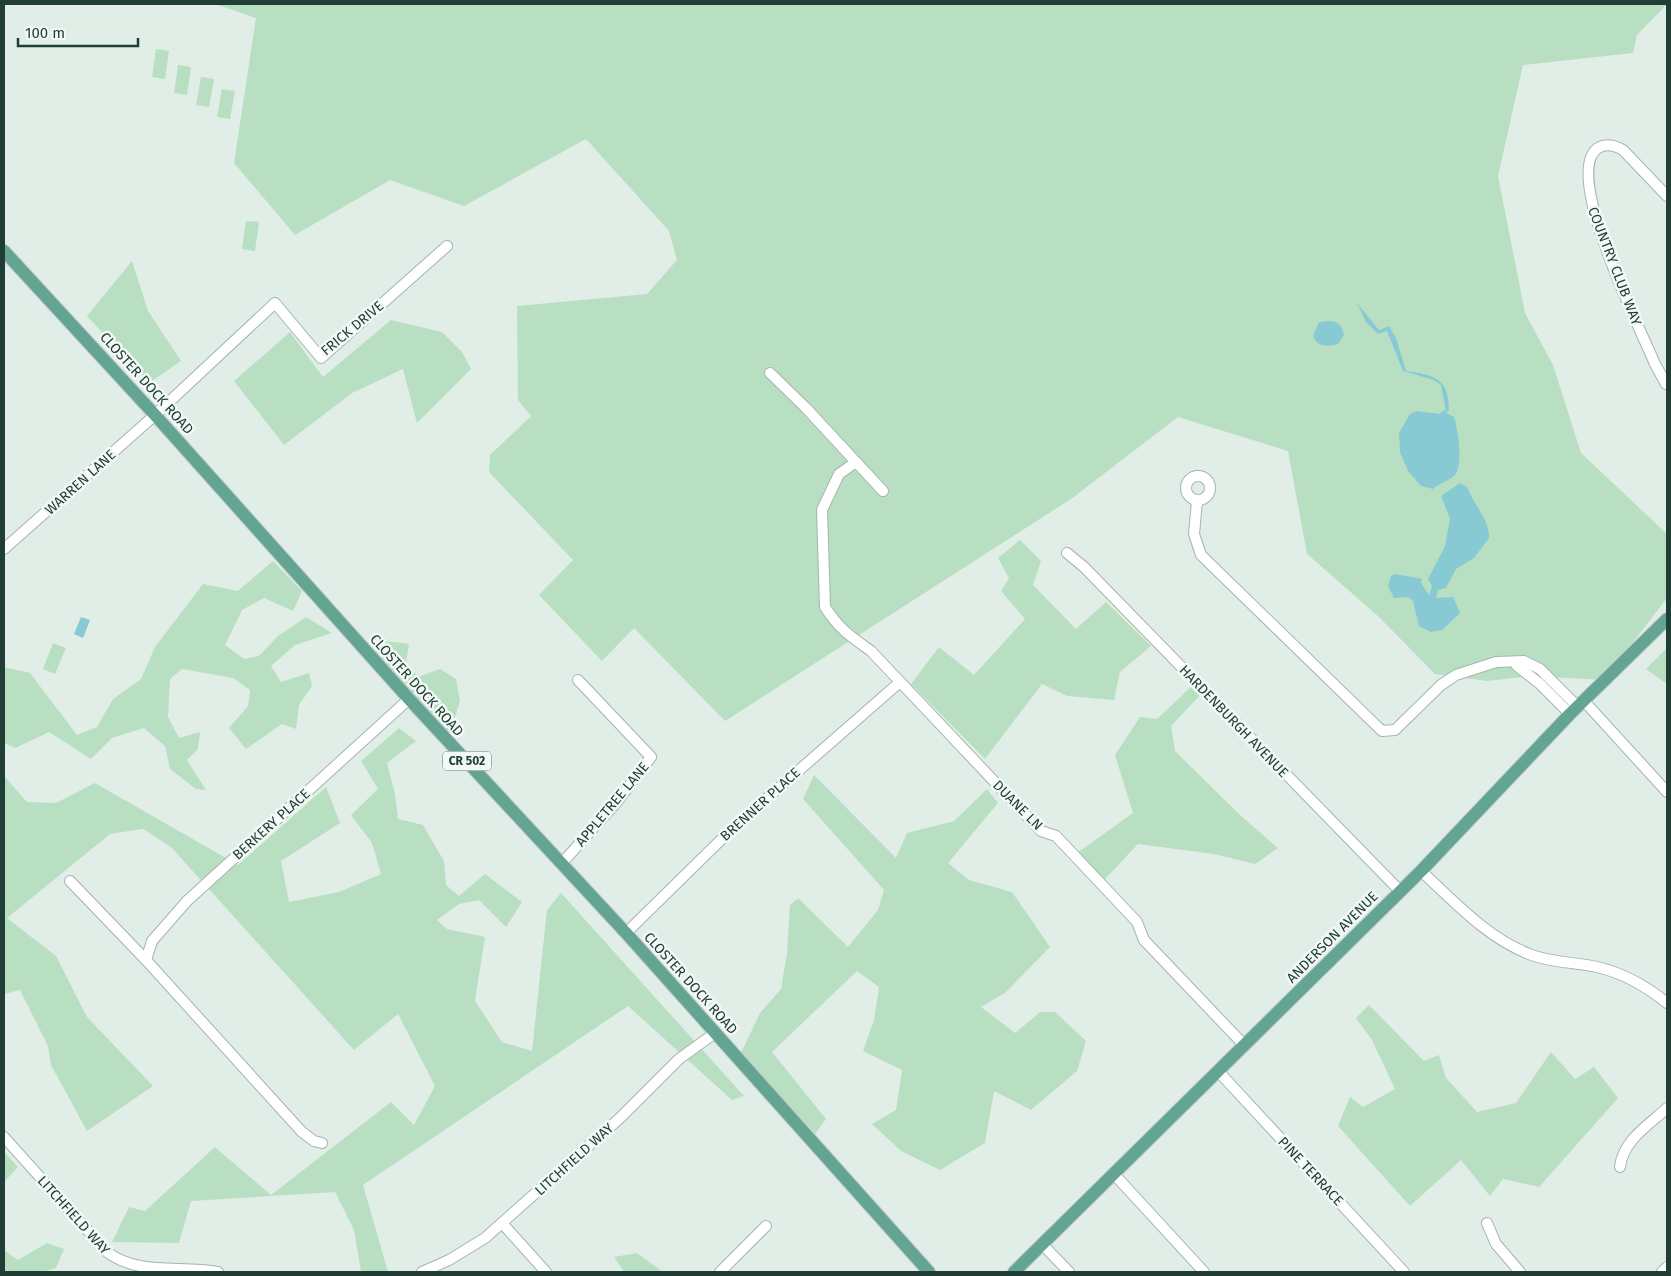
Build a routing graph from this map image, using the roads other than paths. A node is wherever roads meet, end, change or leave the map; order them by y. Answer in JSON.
{"nodes":[{"id":1,"x":1667,"y":196,"type":"edge"},
{"id":2,"x":447,"y":246,"type":"dead end"},
{"id":3,"x":4,"y":251,"type":"edge"},
{"id":4,"x":770,"y":373,"type":"dead end"},
{"id":5,"x":1667,"y":384,"type":"edge"},
{"id":6,"x":156,"y":415,"type":"junction"},
{"id":7,"x":856,"y":462,"type":"junction"},
{"id":8,"x":883,"y":490,"type":"dead end"},
{"id":9,"x":1197,"y":501,"type":"dead end"},
{"id":10,"x":4,"y":549,"type":"edge"},
{"id":11,"x":1067,"y":553,"type":"dead end"},
{"id":12,"x":1667,"y":619,"type":"edge"},
{"id":13,"x":578,"y":680,"type":"dead end"},
{"id":14,"x":900,"y":682,"type":"junction"},
{"id":15,"x":409,"y":699,"type":"junction"},
{"id":16,"x":1577,"y":707,"type":"junction"},
{"id":17,"x":1667,"y":792,"type":"edge"},
{"id":18,"x":562,"y":863,"type":"junction"},
{"id":19,"x":1421,"y":871,"type":"junction"},
{"id":20,"x":70,"y":882,"type":"dead end"},
{"id":21,"x":1400,"y":892,"type":"junction"},
{"id":22,"x":626,"y":933,"type":"junction"},
{"id":23,"x":146,"y":960,"type":"junction"},
{"id":24,"x":1667,"y":1003,"type":"edge"},
{"id":25,"x":715,"y":1033,"type":"junction"},
{"id":26,"x":1244,"y":1045,"type":"junction"},
{"id":27,"x":1218,"y":1070,"type":"junction"},
{"id":28,"x":1667,"y":1108,"type":"edge"},
{"id":29,"x":4,"y":1137,"type":"edge"},
{"id":30,"x":322,"y":1143,"type":"dead end"},
{"id":31,"x":1620,"y":1167,"type":"dead end"},
{"id":32,"x":1114,"y":1174,"type":"junction"},
{"id":33,"x":502,"y":1223,"type":"junction"},
{"id":34,"x":1487,"y":1223,"type":"dead end"},
{"id":35,"x":766,"y":1226,"type":"dead end"},
{"id":36,"x":1042,"y":1244,"type":"junction"},
{"id":37,"x":1667,"y":1267,"type":"edge"},
{"id":38,"x":218,"y":1272,"type":"edge"},
{"id":39,"x":422,"y":1272,"type":"edge"},
{"id":40,"x":546,"y":1272,"type":"edge"},
{"id":41,"x":720,"y":1272,"type":"edge"},
{"id":42,"x":929,"y":1272,"type":"edge"},
{"id":43,"x":1014,"y":1272,"type":"edge"},
{"id":44,"x":1069,"y":1272,"type":"edge"},
{"id":45,"x":1204,"y":1272,"type":"edge"},
{"id":46,"x":1404,"y":1272,"type":"edge"},
{"id":47,"x":1520,"y":1272,"type":"edge"},
{"id":48,"x":1662,"y":1272,"type":"edge"}],
"edges":[{"from":1,"to":5,"type":"street","name":"COUNTRY CLUB WAY"},
{"from":2,"to":6,"type":"street","name":"FRICK DRIVE"},
{"from":3,"to":6,"type":"main road","name":"CLOSTER DOCK ROAD","number":"CR 502"},
{"from":4,"to":7,"type":"street"},
{"from":6,"to":10,"type":"street","name":"WARREN LANE"},
{"from":6,"to":15,"type":"main road","name":"CLOSTER DOCK ROAD","number":"CR 502"},
{"from":7,"to":8,"type":"street"},
{"from":7,"to":14,"type":"street","name":"DUANE LN"},
{"from":9,"to":16,"type":"street"},
{"from":11,"to":21,"type":"street","name":"HARDENBURGH AVENUE"},
{"from":12,"to":16,"type":"main road","name":"ANDERSON AVENUE"},
{"from":13,"to":18,"type":"street","name":"APPLETREE LANE"},
{"from":14,"to":22,"type":"street","name":"BRENNER PLACE"},
{"from":14,"to":26,"type":"street","name":"DUANE LN"},
{"from":15,"to":18,"type":"main road","name":"CLOSTER DOCK ROAD","number":"CR 502"},
{"from":15,"to":23,"type":"street","name":"BERKERY PLACE"},
{"from":16,"to":17,"type":"street"},
{"from":16,"to":19,"type":"main road","name":"ANDERSON AVENUE"},
{"from":18,"to":22,"type":"main road","name":"CLOSTER DOCK ROAD","number":"CR 502"},
{"from":19,"to":21,"type":"main road","name":"ANDERSON AVENUE"},
{"from":19,"to":24,"type":"street"},
{"from":20,"to":23,"type":"street"},
{"from":21,"to":26,"type":"main road","name":"ANDERSON AVENUE"},
{"from":22,"to":25,"type":"main road","name":"CLOSTER DOCK ROAD","number":"CR 502"},
{"from":23,"to":30,"type":"street"},
{"from":25,"to":33,"type":"street","name":"LITCHFIELD WAY"},
{"from":25,"to":42,"type":"main road","name":"CLOSTER DOCK ROAD","number":"CR 502"},
{"from":26,"to":27,"type":"main road","name":"ANDERSON AVENUE"},
{"from":27,"to":32,"type":"main road","name":"ANDERSON AVENUE"},
{"from":27,"to":46,"type":"street","name":"PINE TERRACE"},
{"from":28,"to":31,"type":"street"},
{"from":29,"to":38,"type":"street","name":"LITCHFIELD WAY"},
{"from":32,"to":36,"type":"main road","name":"ANDERSON AVENUE"},
{"from":32,"to":45,"type":"street"},
{"from":33,"to":39,"type":"street","name":"LITCHFIELD WAY"},
{"from":33,"to":40,"type":"street"},
{"from":34,"to":47,"type":"street"},
{"from":35,"to":41,"type":"street"},
{"from":36,"to":43,"type":"main road","name":"ANDERSON AVENUE"},
{"from":36,"to":44,"type":"street"},
{"from":37,"to":48,"type":"street"}]}
